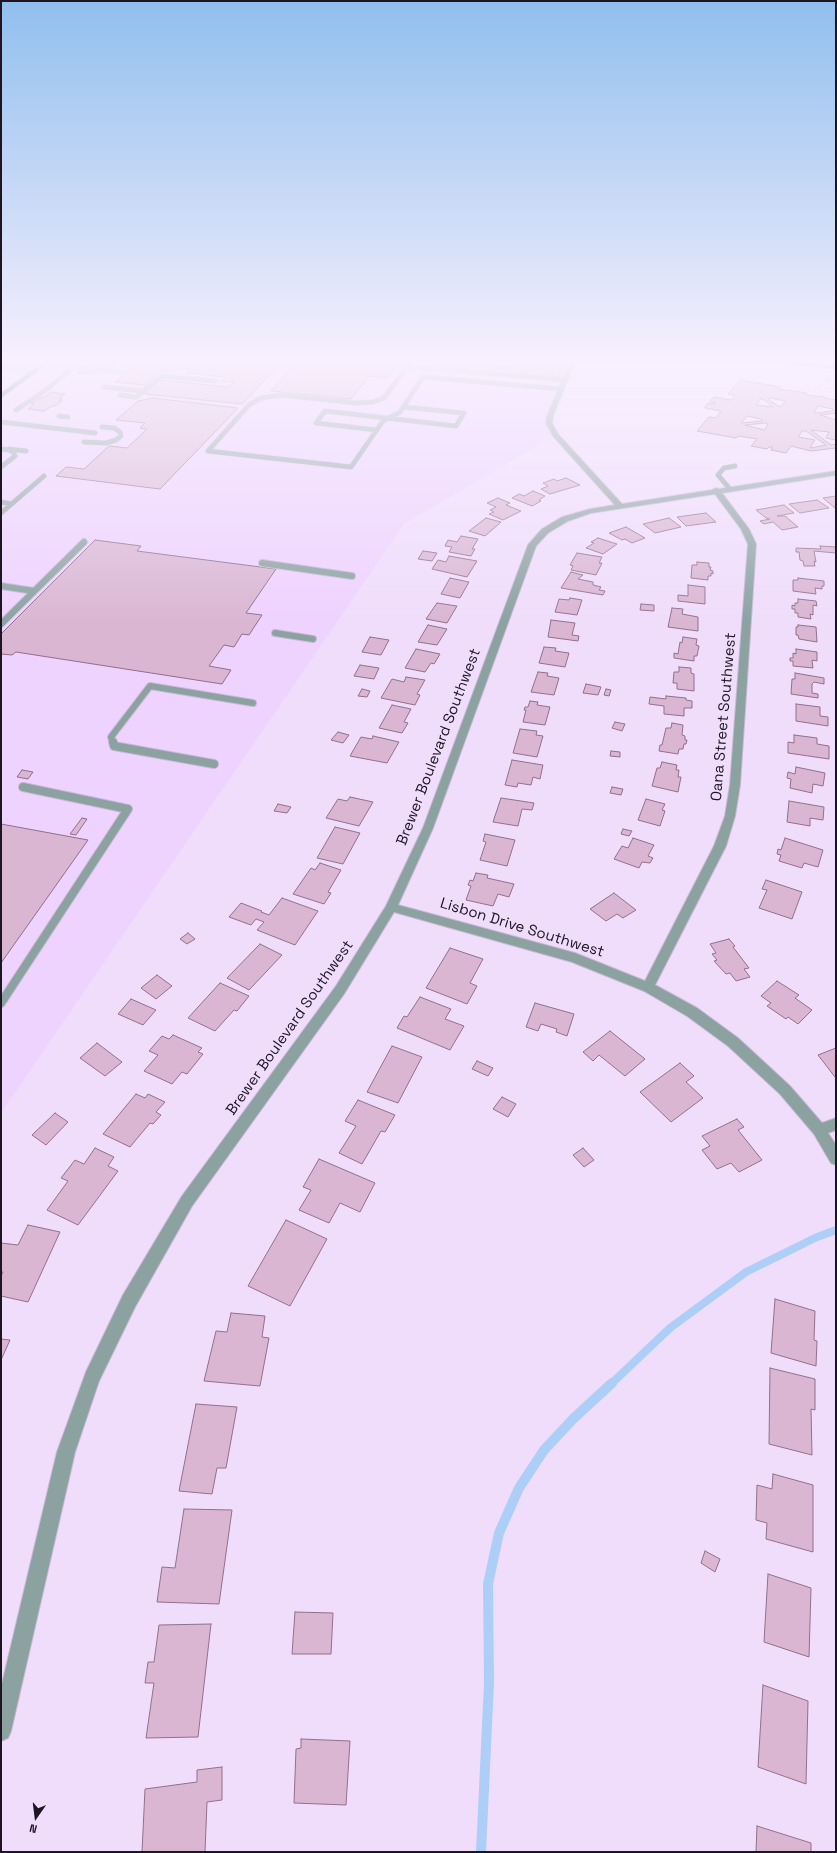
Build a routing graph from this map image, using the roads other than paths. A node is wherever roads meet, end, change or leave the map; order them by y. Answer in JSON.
{"nodes":[{"id":1,"x":5,"y":449,"type":"edge"},
{"id":2,"x":7,"y":449,"type":"edge"},
{"id":3,"x":209,"y":449,"type":"edge"},
{"id":4,"x":363,"y":449,"type":"edge"},
{"id":5,"x":568,"y":449,"type":"edge"},
{"id":6,"x":26,"y":451,"type":"dead end"},
{"id":7,"x":735,"y":466,"type":"dead end"},
{"id":8,"x":2,"y":470,"type":"edge"},
{"id":9,"x":836,"y":473,"type":"edge"},
{"id":10,"x":44,"y":476,"type":"dead end"},
{"id":11,"x":729,"y":488,"type":"junction"},
{"id":12,"x":716,"y":490,"type":"junction"},
{"id":13,"x":1,"y":502,"type":"edge"},
{"id":14,"x":11,"y":504,"type":"junction"},
{"id":15,"x":620,"y":505,"type":"junction"},
{"id":16,"x":1,"y":513,"type":"edge"},
{"id":17,"x":84,"y":542,"type":"dead end"},
{"id":18,"x":262,"y":563,"type":"dead end"},
{"id":19,"x":352,"y":576,"type":"dead end"},
{"id":20,"x":1,"y":586,"type":"edge"},
{"id":21,"x":34,"y":592,"type":"junction"},
{"id":22,"x":1,"y":624,"type":"edge"},
{"id":23,"x":275,"y":634,"type":"dead end"},
{"id":24,"x":313,"y":639,"type":"dead end"},
{"id":25,"x":253,"y":703,"type":"dead end"},
{"id":26,"x":214,"y":764,"type":"dead end"},
{"id":27,"x":23,"y":787,"type":"dead end"},
{"id":28,"x":391,"y":907,"type":"junction"},
{"id":29,"x":648,"y":987,"type":"junction"},
{"id":30,"x":1,"y":1003,"type":"edge"},
{"id":31,"x":836,"y":1124,"type":"edge"},
{"id":32,"x":819,"y":1130,"type":"junction"},
{"id":33,"x":836,"y":1158,"type":"edge"},
{"id":34,"x":1,"y":1732,"type":"edge"}],
"edges":[{"from":1,"to":8,"type":"lane"},
{"from":2,"to":6,"type":"lane"},
{"from":3,"to":4,"type":"lane"},
{"from":5,"to":15,"type":"street"},
{"from":7,"to":11,"type":"lane"},
{"from":9,"to":11,"type":"street","name":"Brewer Boulevard Southwest"},
{"from":10,"to":14,"type":"lane"},
{"from":11,"to":12,"type":"street","name":"Brewer Boulevard Southwest"},
{"from":12,"to":15,"type":"street","name":"Brewer Boulevard Southwest"},
{"from":12,"to":29,"type":"street","name":"Oana Street Southwest"},
{"from":13,"to":14,"type":"lane"},
{"from":14,"to":16,"type":"lane"},
{"from":15,"to":28,"type":"street","name":"Brewer Boulevard Southwest"},
{"from":17,"to":21,"type":"lane"},
{"from":18,"to":19,"type":"lane"},
{"from":20,"to":21,"type":"lane"},
{"from":21,"to":22,"type":"lane"},
{"from":23,"to":24,"type":"lane"},
{"from":25,"to":26,"type":"lane"},
{"from":27,"to":30,"type":"lane"},
{"from":28,"to":29,"type":"street","name":"Lisbon Drive Southwest"},
{"from":28,"to":34,"type":"street","name":"Brewer Boulevard Southwest"},
{"from":29,"to":32,"type":"street","name":"Lisbon Drive Southwest"},
{"from":31,"to":32,"type":"street"},
{"from":32,"to":33,"type":"street","name":"Lisbon Drive Southwest"}]}
